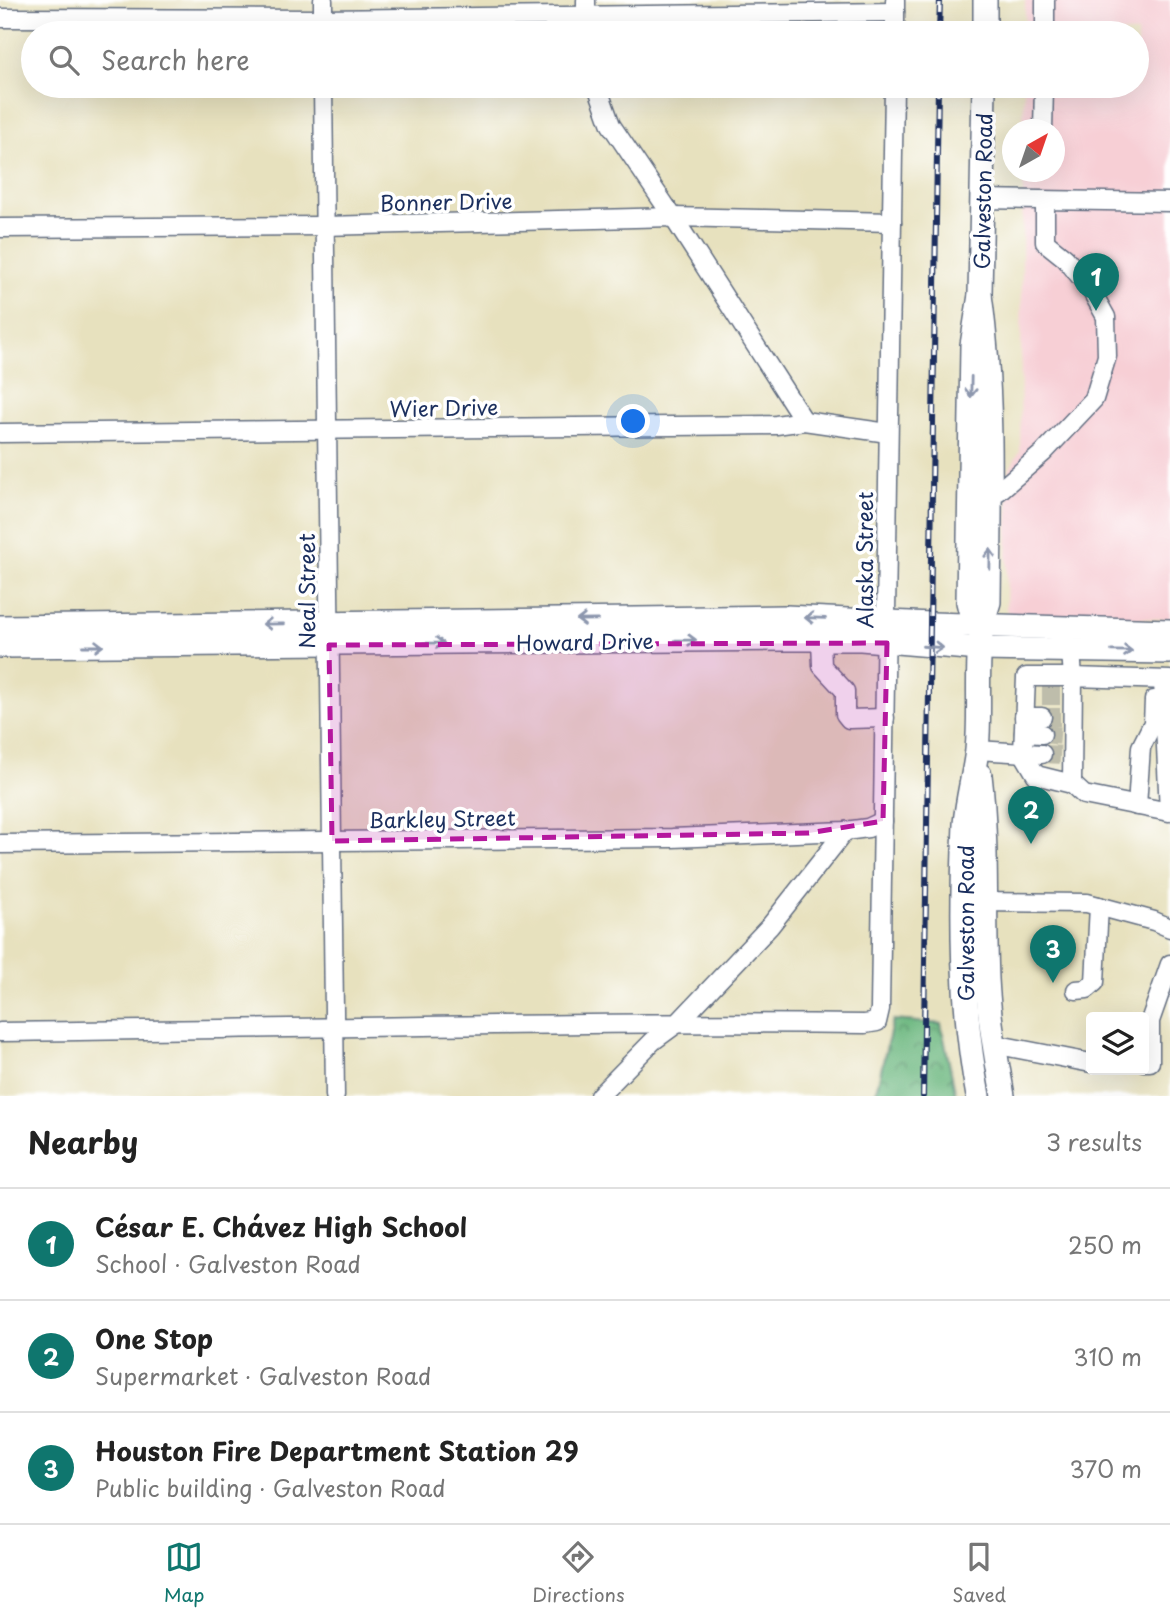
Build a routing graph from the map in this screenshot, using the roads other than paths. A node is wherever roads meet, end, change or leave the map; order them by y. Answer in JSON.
{"nodes":[{"id":1,"x":323,"y":0,"type":"edge"},
{"id":2,"x":985,"y":0,"type":"edge"},
{"id":3,"x":1045,"y":0,"type":"edge"},
{"id":4,"x":895,"y":6,"type":"edge"},
{"id":5,"x":586,"y":8,"type":"edge"},
{"id":6,"x":0,"y":18,"type":"edge"},
{"id":7,"x":121,"y":21,"type":"edge"},
{"id":8,"x":323,"y":21,"type":"edge"},
{"id":9,"x":396,"y":21,"type":"edge"},
{"id":10,"x":985,"y":21,"type":"edge"},
{"id":11,"x":1045,"y":21,"type":"edge"},
{"id":12,"x":323,"y":98,"type":"edge"},
{"id":13,"x":601,"y":98,"type":"edge"},
{"id":14,"x":894,"y":98,"type":"edge"},
{"id":15,"x":984,"y":98,"type":"edge"},
{"id":16,"x":1044,"y":98,"type":"edge"},
{"id":17,"x":1043,"y":119,"type":"edge"},
{"id":18,"x":981,"y":199,"type":"junction"},
{"id":19,"x":1045,"y":201,"type":"junction"},
{"id":20,"x":1170,"y":202,"type":"edge"},
{"id":21,"x":673,"y":217,"type":"junction"},
{"id":22,"x":892,"y":222,"type":"junction"},
{"id":23,"x":324,"y":226,"type":"junction"},
{"id":24,"x":0,"y":228,"type":"edge"},
{"id":25,"x":804,"y":421,"type":"junction"},
{"id":26,"x":980,"y":421,"type":"junction"},
{"id":27,"x":327,"y":431,"type":"junction"},
{"id":28,"x":0,"y":433,"type":"edge"},
{"id":29,"x":888,"y":433,"type":"junction"},
{"id":30,"x":990,"y":491,"type":"junction"},
{"id":31,"x":981,"y":625,"type":"junction"},
{"id":32,"x":0,"y":627,"type":"edge"},
{"id":33,"x":544,"y":631,"type":"junction"},
{"id":34,"x":1170,"y":631,"type":"edge"},
{"id":35,"x":887,"y":632,"type":"junction"},
{"id":36,"x":329,"y":634,"type":"junction"},
{"id":37,"x":62,"y":636,"type":"junction"},
{"id":38,"x":821,"y":640,"type":"junction"},
{"id":39,"x":0,"y":646,"type":"edge"},
{"id":40,"x":980,"y":649,"type":"junction"},
{"id":41,"x":1071,"y":650,"type":"junction"},
{"id":42,"x":1170,"y":652,"type":"edge"},
{"id":43,"x":1073,"y":677,"type":"junction"},
{"id":44,"x":1162,"y":680,"type":"edge"},
{"id":45,"x":885,"y":718,"type":"junction"},
{"id":46,"x":977,"y":750,"type":"junction"},
{"id":47,"x":1023,"y":753,"type":"junction"},
{"id":48,"x":1042,"y":754,"type":"tunnel mouth"},
{"id":49,"x":1168,"y":758,"type":"edge"},
{"id":50,"x":1072,"y":784,"type":"junction"},
{"id":51,"x":1137,"y":806,"type":"junction"},
{"id":52,"x":1169,"y":815,"type":"edge"},
{"id":53,"x":883,"y":821,"type":"junction"},
{"id":54,"x":845,"y":831,"type":"junction"},
{"id":55,"x":332,"y":841,"type":"junction"},
{"id":56,"x":0,"y":844,"type":"edge"},
{"id":57,"x":975,"y":902,"type":"junction"},
{"id":58,"x":1099,"y":906,"type":"junction"},
{"id":59,"x":1170,"y":928,"type":"edge"},
{"id":60,"x":1170,"y":964,"type":"edge"},
{"id":61,"x":976,"y":981,"type":"junction"},
{"id":62,"x":1076,"y":990,"type":"dead end"},
{"id":63,"x":679,"y":1022,"type":"junction"},
{"id":64,"x":335,"y":1029,"type":"junction"},
{"id":65,"x":0,"y":1032,"type":"edge"},
{"id":66,"x":993,"y":1044,"type":"junction"},
{"id":67,"x":1086,"y":1062,"type":"edge"},
{"id":68,"x":1149,"y":1062,"type":"edge"},
{"id":69,"x":1002,"y":1090,"type":"edge"},
{"id":70,"x":335,"y":1096,"type":"edge"},
{"id":71,"x":599,"y":1096,"type":"edge"},
{"id":72,"x":978,"y":1096,"type":"edge"}],
"edges":[{"from":1,"to":8,"type":"street"},
{"from":2,"to":10,"type":"main road"},
{"from":3,"to":11,"type":"street"},
{"from":4,"to":5,"type":"street"},
{"from":5,"to":9,"type":"street"},
{"from":6,"to":7,"type":"street"},
{"from":12,"to":23,"type":"street","name":"Neal Street"},
{"from":13,"to":21,"type":"street"},
{"from":14,"to":22,"type":"street","name":"Alaska Street"},
{"from":15,"to":18,"type":"main road","name":"Galveston Road"},
{"from":16,"to":17,"type":"street"},
{"from":18,"to":19,"type":"street"},
{"from":18,"to":26,"type":"main road","name":"Galveston Road"},
{"from":19,"to":20,"type":"street"},
{"from":19,"to":30,"type":"street"},
{"from":21,"to":22,"type":"street","name":"Bonner Drive"},
{"from":21,"to":23,"type":"street","name":"Bonner Drive"},
{"from":21,"to":25,"type":"street"},
{"from":22,"to":29,"type":"street","name":"Alaska Street"},
{"from":23,"to":24,"type":"street","name":"Bonner Drive"},
{"from":23,"to":27,"type":"street","name":"Neal Street"},
{"from":25,"to":27,"type":"street","name":"Wier Drive"},
{"from":25,"to":29,"type":"street","name":"Wier Drive"},
{"from":26,"to":30,"type":"main road","name":"Galveston Road"},
{"from":26,"to":31,"type":"main road","name":"Galveston Road"},
{"from":27,"to":28,"type":"street","name":"Wier Drive"},
{"from":27,"to":36,"type":"street","name":"Neal Street"},
{"from":29,"to":35,"type":"street","name":"Alaska Street"},
{"from":31,"to":30,"type":"main road","name":"Galveston Road","one_way":true},
{"from":31,"to":34,"type":"main road","name":"Howard Drive"},
{"from":31,"to":35,"type":"main road","name":"Howard Drive"},
{"from":31,"to":40,"type":"main road","name":"Galveston Road"},
{"from":32,"to":37,"type":"main road","name":"Howard Drive"},
{"from":35,"to":33,"type":"main road","name":"Howard Drive","one_way":true},
{"from":33,"to":36,"type":"main road","name":"Howard Drive"},
{"from":33,"to":38,"type":"main road","name":"Howard Drive","one_way":true},
{"from":35,"to":38,"type":"main road","name":"Howard Drive"},
{"from":35,"to":40,"type":"main road","name":"Howard Drive","one_way":true},
{"from":35,"to":45,"type":"street","name":"Alaska Street"},
{"from":36,"to":37,"type":"main road","name":"Howard Drive"},
{"from":36,"to":55,"type":"street","name":"Neal Street"},
{"from":37,"to":39,"type":"main road","name":"Howard Drive"},
{"from":38,"to":45,"type":"street"},
{"from":40,"to":41,"type":"main road","name":"Howard Drive"},
{"from":40,"to":46,"type":"main road","name":"Galveston Road"},
{"from":41,"to":42,"type":"main road","name":"Howard Drive","one_way":true},
{"from":41,"to":43,"type":"street"},
{"from":43,"to":44,"type":"street"},
{"from":43,"to":47,"type":"street"},
{"from":43,"to":50,"type":"street"},
{"from":44,"to":49,"type":"street"},
{"from":44,"to":51,"type":"street"},
{"from":45,"to":53,"type":"street","name":"Alaska Street"},
{"from":46,"to":47,"type":"street"},
{"from":46,"to":57,"type":"main road","name":"Galveston Road"},
{"from":47,"to":48,"type":"street"},
{"from":47,"to":50,"type":"street"},
{"from":49,"to":52,"type":"street"},
{"from":50,"to":51,"type":"street"},
{"from":51,"to":52,"type":"street"},
{"from":53,"to":54,"type":"street","name":"Barkley Street"},
{"from":53,"to":63,"type":"street","name":"Alaska Street"},
{"from":54,"to":55,"type":"street","name":"Barkley Street"},
{"from":54,"to":63,"type":"street"},
{"from":55,"to":56,"type":"street","name":"Barkley Street"},
{"from":55,"to":64,"type":"street","name":"Neal Street"},
{"from":57,"to":58,"type":"street"},
{"from":57,"to":61,"type":"main road","name":"Galveston Road"},
{"from":58,"to":59,"type":"street"},
{"from":58,"to":62,"type":"street"},
{"from":60,"to":68,"type":"street"},
{"from":61,"to":66,"type":"main road","name":"Galveston Road"},
{"from":61,"to":72,"type":"main road","name":"Galveston Road"},
{"from":63,"to":64,"type":"street"},
{"from":63,"to":71,"type":"street"},
{"from":64,"to":65,"type":"street"},
{"from":64,"to":70,"type":"street","name":"Neal Street"},
{"from":66,"to":67,"type":"street"},
{"from":66,"to":69,"type":"main road","name":"Galveston Road"}]}
